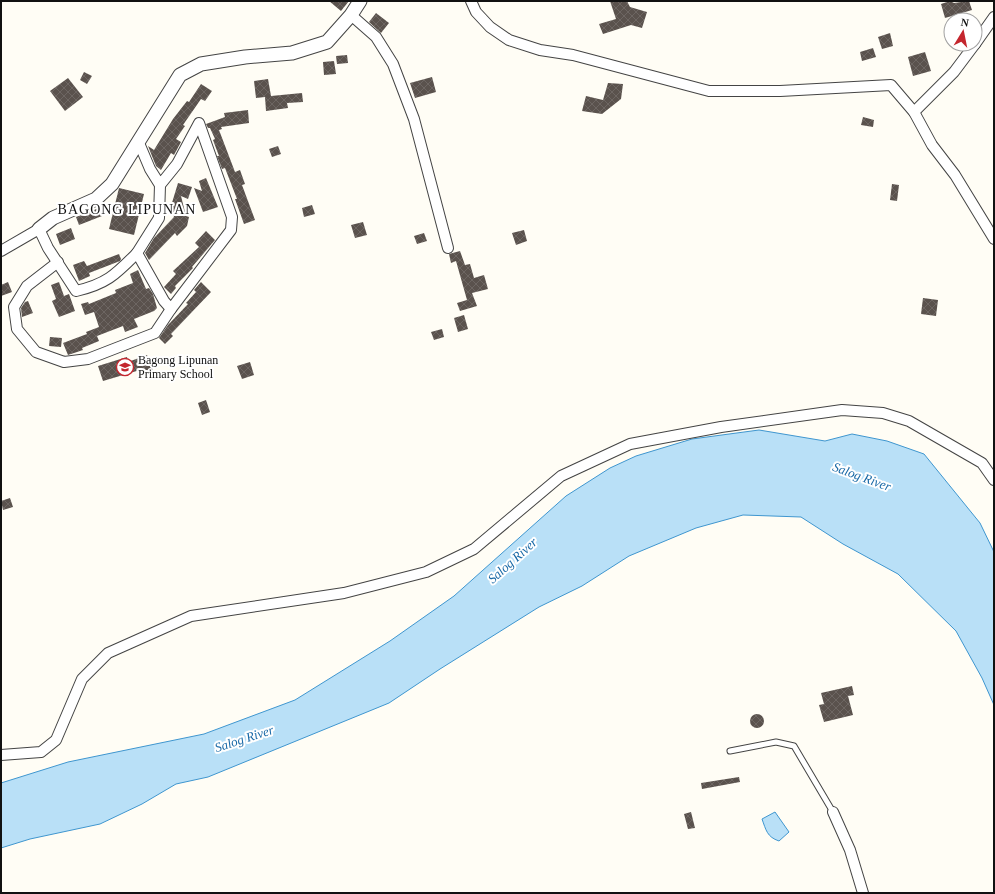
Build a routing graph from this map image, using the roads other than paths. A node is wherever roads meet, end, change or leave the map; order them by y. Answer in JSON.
{"nodes":[{"id":1,"x":360,"y":1,"type":"edge"},
{"id":2,"x":471,"y":1,"type":"edge"},
{"id":3,"x":351,"y":15,"type":"junction"},
{"id":4,"x":994,"y":18,"type":"edge"},
{"id":5,"x":983,"y":33,"type":"edge"},
{"id":6,"x":969,"y":52,"type":"edge"},
{"id":7,"x":914,"y":112,"type":"junction"},
{"id":8,"x":139,"y":143,"type":"junction"},
{"id":9,"x":160,"y":185,"type":"junction"},
{"id":10,"x":39,"y":229,"type":"junction"},
{"id":11,"x":994,"y":239,"type":"edge"},
{"id":12,"x":448,"y":248,"type":"dead end"},
{"id":13,"x":1,"y":251,"type":"edge"},
{"id":14,"x":137,"y":253,"type":"junction"},
{"id":15,"x":58,"y":262,"type":"junction"},
{"id":16,"x":171,"y":309,"type":"junction"},
{"id":17,"x":994,"y":480,"type":"edge"},
{"id":18,"x":730,"y":751,"type":"dead end"},
{"id":19,"x":1,"y":755,"type":"edge"},
{"id":20,"x":833,"y":812,"type":"joint"},
{"id":21,"x":863,"y":893,"type":"edge"}],
"edges":[{"from":1,"to":3,"type":"street"},
{"from":2,"to":7,"type":"street"},
{"from":3,"to":8,"type":"street"},
{"from":3,"to":12,"type":"street"},
{"from":4,"to":5,"type":"street"},
{"from":6,"to":7,"type":"street"},
{"from":7,"to":11,"type":"street"},
{"from":8,"to":9,"type":"street"},
{"from":8,"to":10,"type":"street"},
{"from":9,"to":14,"type":"street"},
{"from":9,"to":16,"type":"street"},
{"from":10,"to":13,"type":"street"},
{"from":10,"to":15,"type":"street"},
{"from":14,"to":15,"type":"street"},
{"from":14,"to":16,"type":"street"},
{"from":15,"to":16,"type":"street"},
{"from":17,"to":19,"type":"street"},
{"from":18,"to":20,"type":"lane"},
{"from":20,"to":21,"type":"street"}]}
